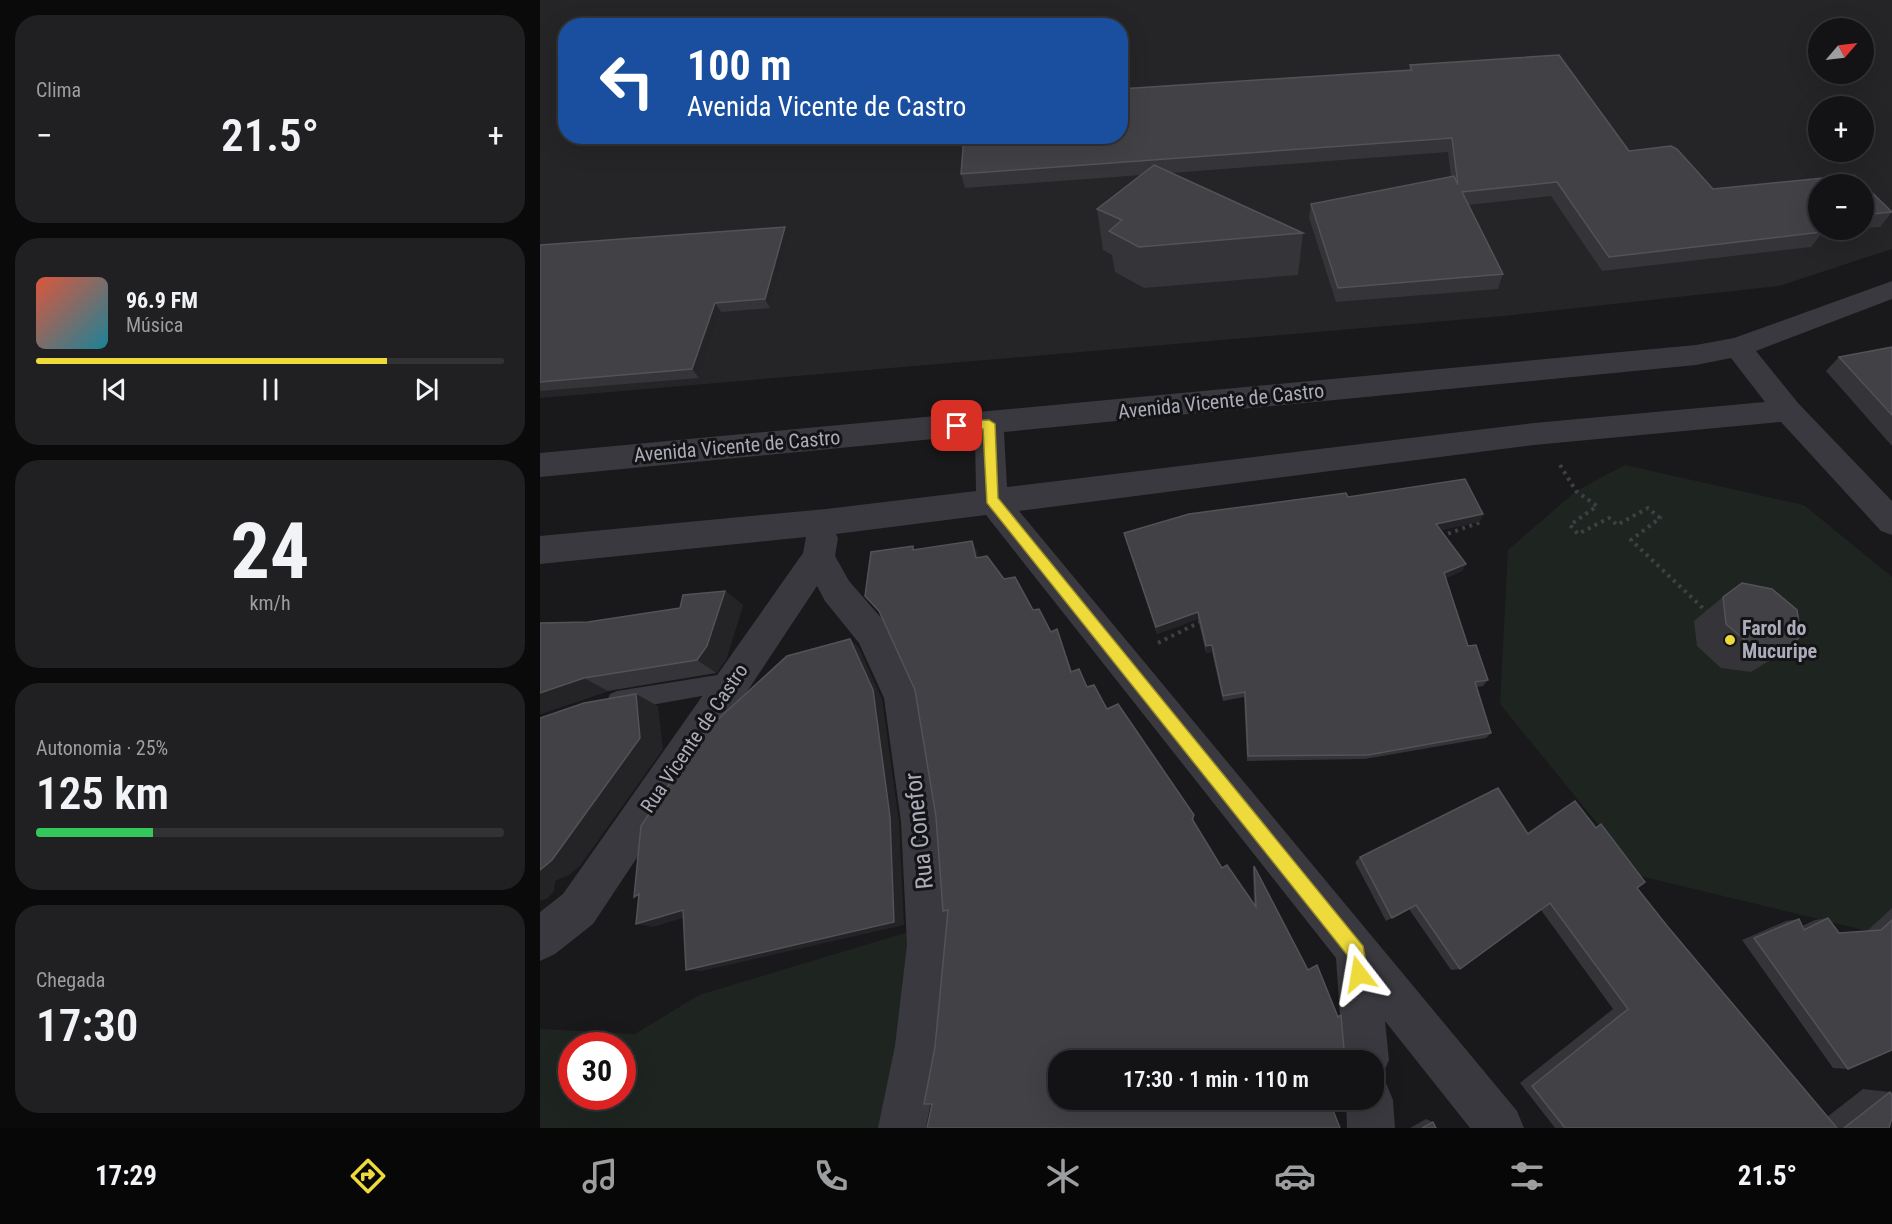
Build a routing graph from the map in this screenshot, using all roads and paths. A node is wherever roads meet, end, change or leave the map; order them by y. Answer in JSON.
{"nodes":[{"id":1,"x":1892,"y":290,"type":"edge"},
{"id":2,"x":1738,"y":347,"type":"junction"},
{"id":3,"x":1788,"y":411,"type":"junction"},
{"id":4,"x":989,"y":424,"type":"junction"},
{"id":5,"x":540,"y":465,"type":"edge"},
{"id":6,"x":1576,"y":491,"type":"dead end"},
{"id":7,"x":992,"y":500,"type":"junction"},
{"id":8,"x":1481,"y":522,"type":"edge"},
{"id":9,"x":1892,"y":522,"type":"edge"},
{"id":10,"x":1436,"y":538,"type":"edge"},
{"id":11,"x":822,"y":539,"type":"junction"},
{"id":12,"x":540,"y":550,"type":"edge"},
{"id":13,"x":1707,"y":612,"type":"dead end"},
{"id":14,"x":1209,"y":619,"type":"edge"},
{"id":15,"x":1124,"y":662,"type":"junction"},
{"id":16,"x":730,"y":682,"type":"junction"},
{"id":17,"x":596,"y":707,"type":"edge"},
{"id":18,"x":540,"y":939,"type":"edge"},
{"id":19,"x":1357,"y":952,"type":"junction"},
{"id":20,"x":1365,"y":1050,"type":"edge"},
{"id":21,"x":1370,"y":1110,"type":"edge"},
{"id":22,"x":902,"y":1128,"type":"edge"},
{"id":23,"x":1371,"y":1128,"type":"edge"},
{"id":24,"x":1500,"y":1128,"type":"edge"}],
"edges":[{"from":1,"to":2,"type":"street","name":"Avenida Vicente de Castro"},
{"from":2,"to":3,"type":"street"},
{"from":2,"to":4,"type":"street","name":"Avenida Vicente de Castro"},
{"from":3,"to":7,"type":"street"},
{"from":3,"to":9,"type":"street"},
{"from":4,"to":5,"type":"street","name":"Avenida Vicente de Castro"},
{"from":4,"to":7,"type":"street"},
{"from":6,"to":13,"type":"path"},
{"from":7,"to":11,"type":"street"},
{"from":7,"to":15,"type":"street"},
{"from":8,"to":10,"type":"path"},
{"from":11,"to":12,"type":"street"},
{"from":11,"to":16,"type":"street","name":"Rua Vicente de Castro"},
{"from":11,"to":22,"type":"street","name":"Rua Conefor"},
{"from":14,"to":15,"type":"path"},
{"from":15,"to":19,"type":"street"},
{"from":16,"to":17,"type":"lane"},
{"from":16,"to":18,"type":"street","name":"Rua Vicente de Castro"},
{"from":19,"to":20,"type":"street"},
{"from":19,"to":24,"type":"street"},
{"from":21,"to":23,"type":"street"}]}
